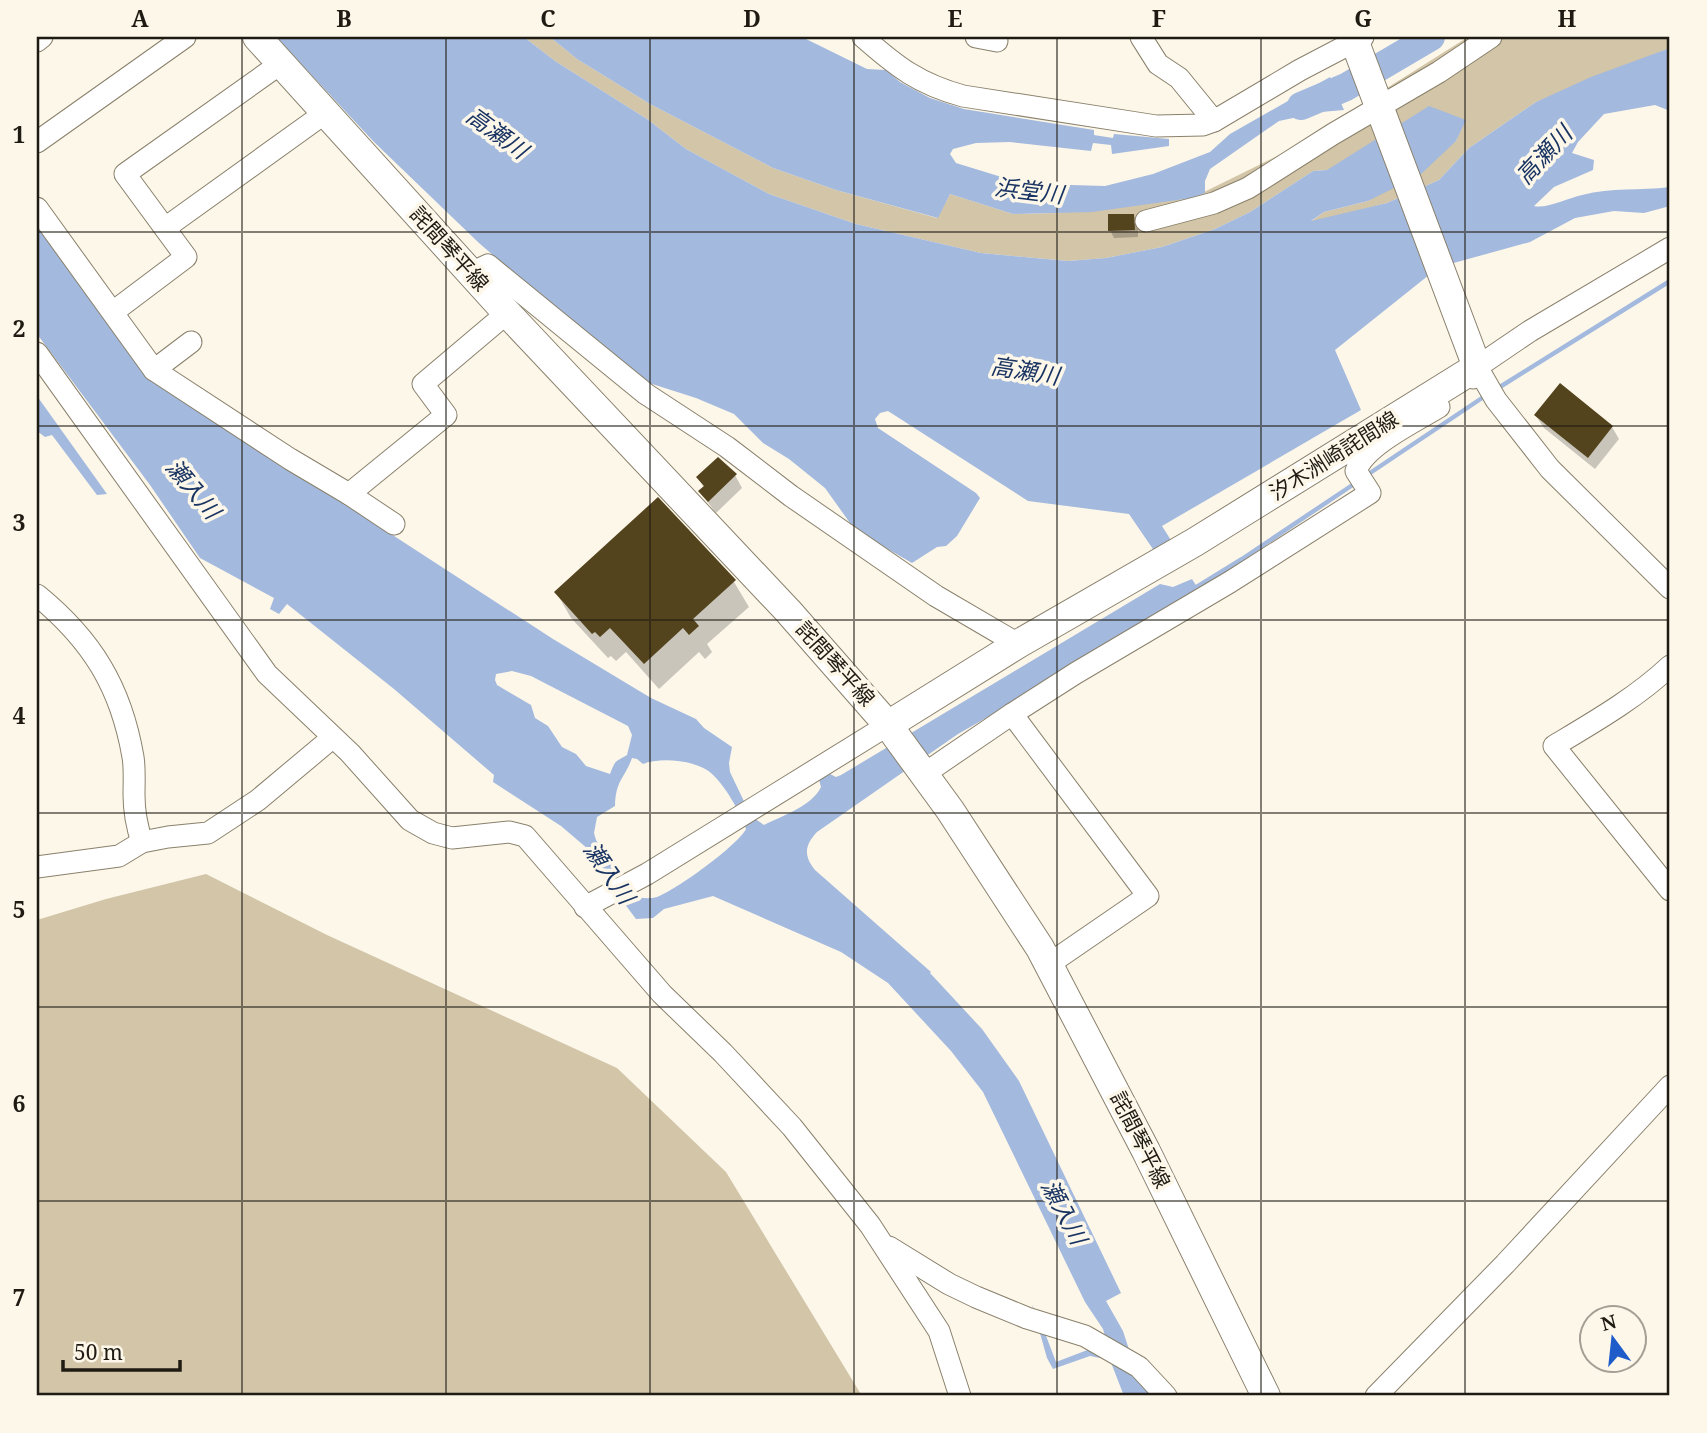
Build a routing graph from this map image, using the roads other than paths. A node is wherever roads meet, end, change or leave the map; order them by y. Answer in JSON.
{"nodes":[{"id":1,"x":42,"y":37,"type":"edge"},
{"id":2,"x":185,"y":37,"type":"edge"},
{"id":3,"x":257,"y":37,"type":"edge"},
{"id":4,"x":863,"y":37,"type":"edge"},
{"id":5,"x":1141,"y":37,"type":"edge"},
{"id":6,"x":1491,"y":37,"type":"edge"},
{"id":7,"x":1357,"y":39,"type":"edge"},
{"id":8,"x":37,"y":41,"type":"edge"},
{"id":9,"x":280,"y":64,"type":"junction"},
{"id":10,"x":1379,"y":105,"type":"junction"},
{"id":11,"x":325,"y":113,"type":"junction"},
{"id":12,"x":1214,"y":121,"type":"junction"},
{"id":13,"x":37,"y":142,"type":"edge"},
{"id":14,"x":37,"y":208,"type":"edge"},
{"id":15,"x":1146,"y":221,"type":"dead end"},
{"id":16,"x":165,"y":228,"type":"junction"},
{"id":17,"x":1670,"y":248,"type":"edge"},
{"id":18,"x":471,"y":273,"type":"junction"},
{"id":19,"x":113,"y":312,"type":"junction"},
{"id":20,"x":507,"y":313,"type":"junction"},
{"id":21,"x":191,"y":342,"type":"dead end"},
{"id":22,"x":37,"y":353,"type":"edge"},
{"id":23,"x":154,"y":370,"type":"junction"},
{"id":24,"x":1483,"y":378,"type":"junction"},
{"id":25,"x":349,"y":494,"type":"junction"},
{"id":26,"x":394,"y":524,"type":"dead end"},
{"id":27,"x":1670,"y":588,"type":"edge"},
{"id":28,"x":37,"y":595,"type":"edge"},
{"id":29,"x":1018,"y":644,"type":"junction"},
{"id":30,"x":1670,"y":666,"type":"edge"},
{"id":31,"x":1012,"y":714,"type":"junction"},
{"id":32,"x":891,"y":728,"type":"junction"},
{"id":33,"x":332,"y":738,"type":"junction"},
{"id":34,"x":921,"y":770,"type":"junction"},
{"id":35,"x":142,"y":842,"type":"junction"},
{"id":36,"x":37,"y":867,"type":"edge"},
{"id":37,"x":1670,"y":890,"type":"edge"},
{"id":38,"x":585,"y":907,"type":"junction"},
{"id":39,"x":1049,"y":964,"type":"junction"},
{"id":40,"x":1670,"y":1086,"type":"edge"},
{"id":41,"x":884,"y":1244,"type":"junction"},
{"id":42,"x":960,"y":1396,"type":"edge"},
{"id":43,"x":1166,"y":1396,"type":"edge"},
{"id":44,"x":1266,"y":1396,"type":"edge"},
{"id":45,"x":1377,"y":1396,"type":"edge"}],
"edges":[{"from":1,"to":8,"type":"street"},
{"from":2,"to":13,"type":"street"},
{"from":3,"to":9,"type":"main road","name":"詫間琴平線"},
{"from":4,"to":12,"type":"street"},
{"from":5,"to":12,"type":"street"},
{"from":6,"to":10,"type":"street"},
{"from":7,"to":10,"type":"main road"},
{"from":7,"to":12,"type":"street"},
{"from":9,"to":11,"type":"main road","name":"詫間琴平線"},
{"from":9,"to":16,"type":"street"},
{"from":10,"to":15,"type":"street"},
{"from":10,"to":24,"type":"main road"},
{"from":11,"to":16,"type":"street"},
{"from":11,"to":18,"type":"main road","name":"詫間琴平線"},
{"from":14,"to":19,"type":"street"},
{"from":16,"to":19,"type":"street"},
{"from":17,"to":24,"type":"street"},
{"from":18,"to":20,"type":"main road","name":"詫間琴平線"},
{"from":18,"to":29,"type":"street"},
{"from":19,"to":23,"type":"street"},
{"from":20,"to":25,"type":"street"},
{"from":20,"to":32,"type":"main road","name":"詫間琴平線"},
{"from":21,"to":23,"type":"street"},
{"from":22,"to":33,"type":"street"},
{"from":23,"to":25,"type":"street"},
{"from":24,"to":27,"type":"street"},
{"from":24,"to":29,"type":"main road","name":"汐木洲崎詫間線"},
{"from":24,"to":31,"type":"street"},
{"from":25,"to":26,"type":"street"},
{"from":28,"to":35,"type":"street"},
{"from":29,"to":32,"type":"main road","name":"汐木洲崎詫間線"},
{"from":30,"to":37,"type":"street"},
{"from":31,"to":34,"type":"street"},
{"from":31,"to":39,"type":"street"},
{"from":32,"to":34,"type":"main road","name":"詫間琴平線"},
{"from":32,"to":38,"type":"street"},
{"from":33,"to":35,"type":"street"},
{"from":33,"to":38,"type":"street"},
{"from":34,"to":39,"type":"main road","name":"詫間琴平線"},
{"from":35,"to":36,"type":"street"},
{"from":38,"to":41,"type":"street"},
{"from":39,"to":44,"type":"main road","name":"詫間琴平線"},
{"from":40,"to":45,"type":"street"},
{"from":41,"to":42,"type":"street"},
{"from":41,"to":43,"type":"street"}]}
